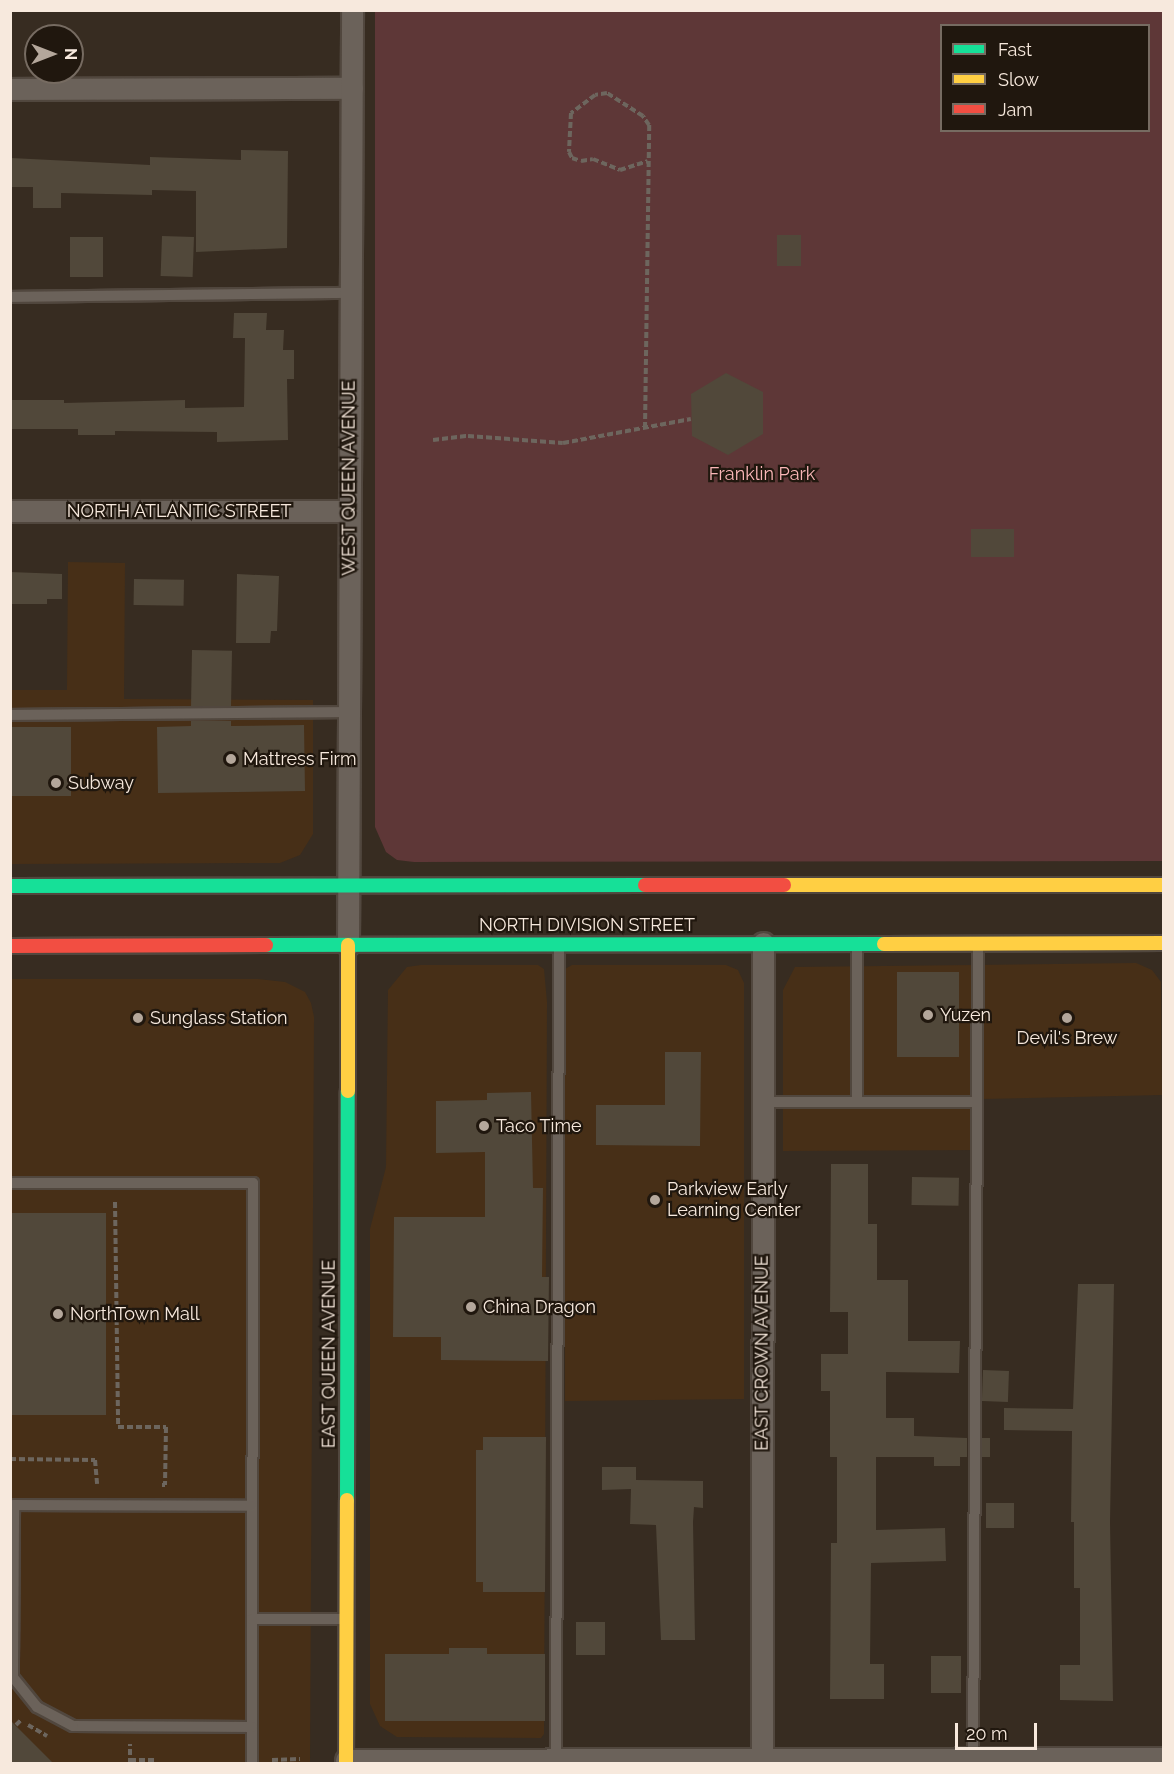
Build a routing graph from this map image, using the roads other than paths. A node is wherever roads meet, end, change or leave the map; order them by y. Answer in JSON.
{"nodes":[{"id":1,"x":352,"y":10,"type":"edge"},
{"id":2,"x":351,"y":88,"type":"junction"},
{"id":3,"x":10,"y":89,"type":"edge"},
{"id":4,"x":350,"y":293,"type":"junction"},
{"id":5,"x":10,"y":297,"type":"edge"},
{"id":6,"x":10,"y":511,"type":"edge"},
{"id":7,"x":348,"y":511,"type":"junction"},
{"id":8,"x":348,"y":712,"type":"junction"},
{"id":9,"x":10,"y":715,"type":"edge"},
{"id":10,"x":1164,"y":885,"type":"edge"},
{"id":11,"x":10,"y":886,"type":"edge"},
{"id":12,"x":348,"y":887,"type":"junction"},
{"id":13,"x":559,"y":943,"type":"junction"},
{"id":14,"x":763,"y":943,"type":"junction"},
{"id":15,"x":857,"y":943,"type":"junction"},
{"id":16,"x":978,"y":943,"type":"junction"},
{"id":17,"x":1164,"y":943,"type":"edge"},
{"id":18,"x":348,"y":945,"type":"junction"},
{"id":19,"x":10,"y":946,"type":"edge"},
{"id":20,"x":763,"y":1102,"type":"junction"},
{"id":21,"x":857,"y":1102,"type":"junction"},
{"id":22,"x":977,"y":1102,"type":"junction"},
{"id":23,"x":10,"y":1183,"type":"edge"},
{"id":24,"x":252,"y":1506,"type":"junction"},
{"id":25,"x":12,"y":1541,"type":"edge"},
{"id":26,"x":252,"y":1619,"type":"junction"},
{"id":27,"x":346,"y":1619,"type":"junction"},
{"id":28,"x":252,"y":1727,"type":"junction"},
{"id":29,"x":1164,"y":1758,"type":"edge"},
{"id":30,"x":762,"y":1760,"type":"edge"},
{"id":31,"x":973,"y":1761,"type":"edge"},
{"id":32,"x":346,"y":1762,"type":"edge"},
{"id":33,"x":506,"y":1762,"type":"edge"},
{"id":34,"x":556,"y":1762,"type":"edge"},
{"id":35,"x":252,"y":1764,"type":"edge"}],
"edges":[{"from":1,"to":2,"type":"street","name":"WEST QUEEN AVENUE"},
{"from":2,"to":3,"type":"street"},
{"from":2,"to":4,"type":"street","name":"WEST QUEEN AVENUE"},
{"from":4,"to":5,"type":"lane"},
{"from":4,"to":7,"type":"street","name":"WEST QUEEN AVENUE"},
{"from":6,"to":7,"type":"street","name":"NORTH ATLANTIC STREET"},
{"from":7,"to":8,"type":"street","name":"WEST QUEEN AVENUE"},
{"from":8,"to":9,"type":"lane"},
{"from":8,"to":12,"type":"street","name":"WEST QUEEN AVENUE"},
{"from":10,"to":12,"type":"main road"},
{"from":11,"to":12,"type":"main road"},
{"from":12,"to":18,"type":"street","name":"WEST QUEEN AVENUE"},
{"from":13,"to":14,"type":"main road","name":"NORTH DIVISION STREET"},
{"from":13,"to":18,"type":"main road","name":"NORTH DIVISION STREET"},
{"from":13,"to":34,"type":"lane"},
{"from":14,"to":15,"type":"main road","name":"NORTH DIVISION STREET"},
{"from":14,"to":20,"type":"street","name":"EAST CROWN AVENUE"},
{"from":15,"to":16,"type":"main road","name":"NORTH DIVISION STREET"},
{"from":15,"to":21,"type":"lane"},
{"from":16,"to":17,"type":"main road","name":"NORTH DIVISION STREET"},
{"from":16,"to":22,"type":"lane"},
{"from":18,"to":19,"type":"main road","name":"NORTH DIVISION STREET"},
{"from":18,"to":27,"type":"main road","name":"EAST QUEEN AVENUE"},
{"from":20,"to":21,"type":"lane"},
{"from":20,"to":30,"type":"street","name":"EAST CROWN AVENUE"},
{"from":21,"to":22,"type":"lane"},
{"from":22,"to":31,"type":"lane"},
{"from":23,"to":24,"type":"lane"},
{"from":24,"to":25,"type":"lane"},
{"from":24,"to":26,"type":"lane"},
{"from":25,"to":28,"type":"lane"},
{"from":26,"to":27,"type":"lane"},
{"from":26,"to":28,"type":"lane"},
{"from":27,"to":32,"type":"main road","name":"EAST QUEEN AVENUE"},
{"from":28,"to":35,"type":"lane"},
{"from":29,"to":31,"type":"street"},
{"from":30,"to":31,"type":"street"},
{"from":30,"to":34,"type":"street"},
{"from":32,"to":33,"type":"street"},
{"from":33,"to":34,"type":"street"}]}
